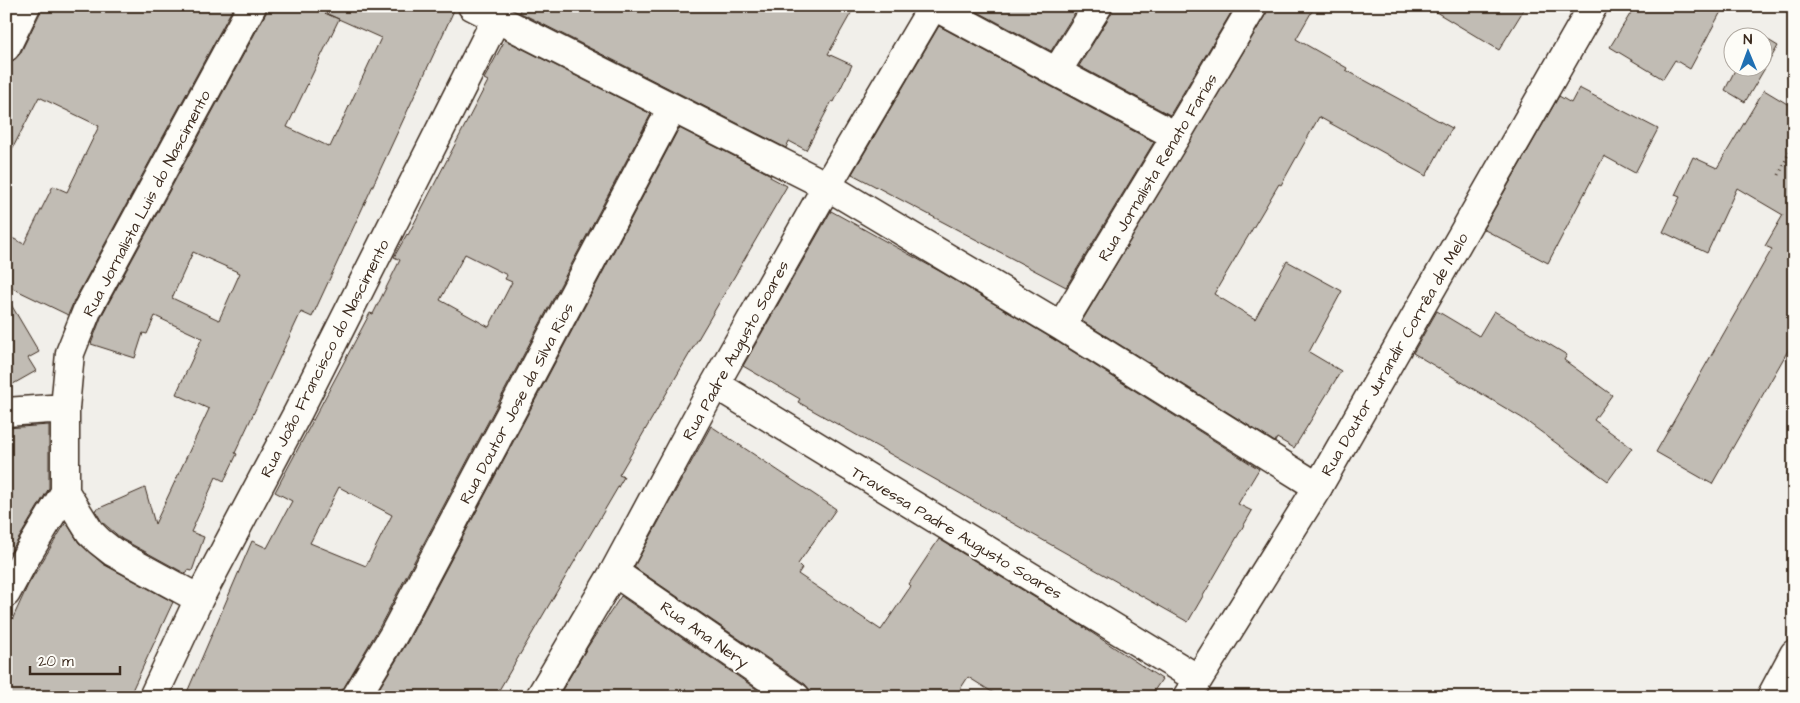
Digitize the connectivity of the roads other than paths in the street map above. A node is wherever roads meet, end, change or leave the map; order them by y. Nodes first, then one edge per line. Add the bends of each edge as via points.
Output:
1 (26, 6) edge
2 (252, 6) edge
3 (472, 6) edge
4 (934, 6) edge
5 (1098, 6) edge
6 (1253, 6) edge
7 (1593, 6) edge
8 (496, 19) junction
9 (6, 47) edge
10 (1057, 72) junction
11 (672, 108) junction
12 (1176, 136) junction
13 (827, 186) junction
14 (1060, 326) junction
15 (715, 384) junction
16 (66, 408) junction
17 (6, 412) edge
18 (1318, 487) junction
19 (65, 492) junction
20 (614, 572) junction
21 (6, 593) edge
22 (199, 598) junction
23 (1794, 654) edge
24 (1193, 688) edge
25 (153, 697) edge
26 (356, 697) edge
27 (540, 697) edge
28 (796, 697) edge
29 (1770, 697) edge

1 - 9 street
2 - 16 street, Rua Jornalista Luis do Nascimento via 88,308 70,353
3 - 8 street
4 - 10 street
4 - 13 street, Rua Padre Augusto Soares
5 - 10 street
6 - 12 street, Rua Jornalista Renato Farias
7 - 18 street, Rua Doutor Jurandir Corrêa de Melo
8 - 11 street
8 - 22 street, Rua João Francisco do Nascimento via 298,412
10 - 12 street
11 - 13 street
11 - 26 street, Rua Doutor Jose da Silva Rios via 394,634
12 - 14 street, Rua Jornalista Renato Farias
13 - 14 street
13 - 15 street, Rua Padre Augusto Soares
14 - 18 street
15 - 20 street, Rua Padre Augusto Soares
15 - 24 street, Travessa Padre Augusto Soares
16 - 17 street
16 - 19 street, Rua Jornalista Luis do Nascimento
18 - 24 street, Rua Doutor Jurandir Corrêa de Melo
19 - 21 street
19 - 22 street via 99,541 113,552
20 - 27 street, Rua Padre Augusto Soares
20 - 28 street, Rua Ana Nery
22 - 25 street, Rua João Francisco do Nascimento
23 - 29 street

